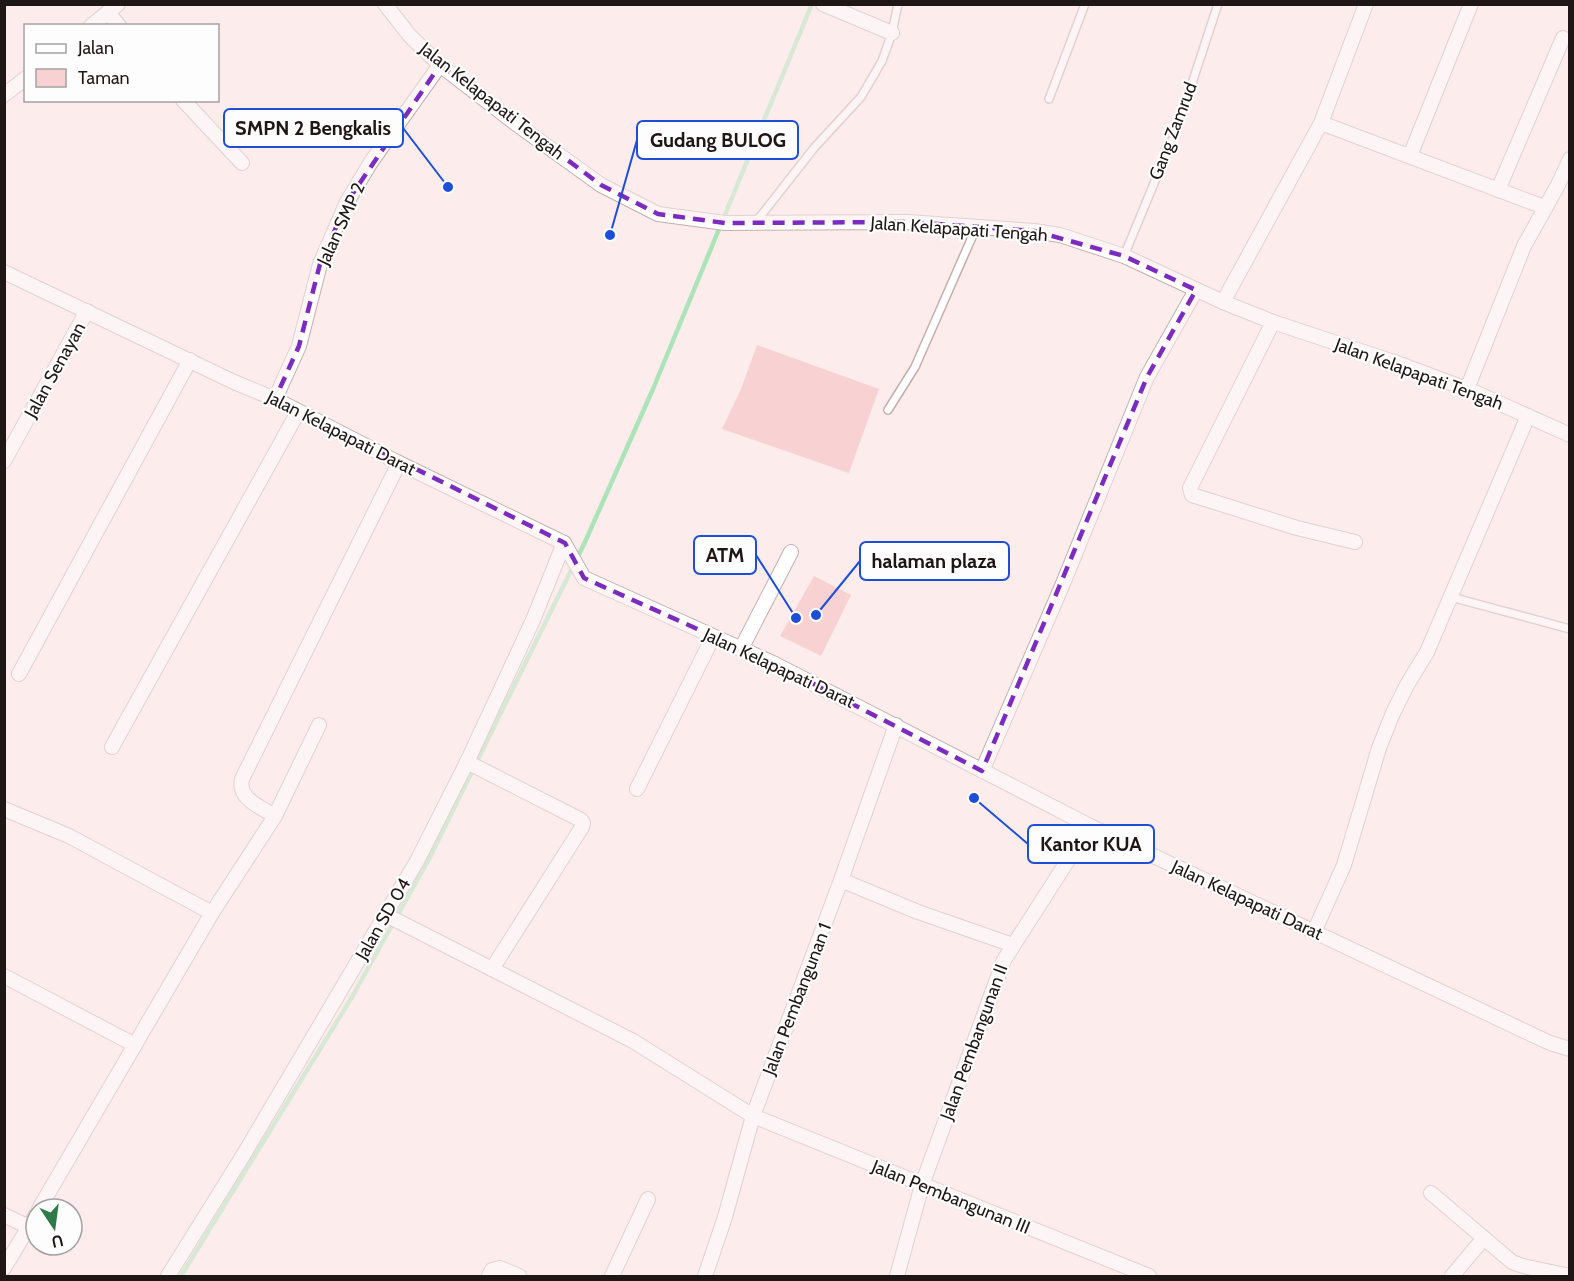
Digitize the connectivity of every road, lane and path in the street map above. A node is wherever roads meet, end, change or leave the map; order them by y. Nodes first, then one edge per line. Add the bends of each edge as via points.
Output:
1 (385, 4) edge
2 (898, 4) edge
3 (1085, 4) edge
4 (1218, 4) edge
5 (1366, 4) edge
6 (1471, 4) edge
7 (824, 5) edge
8 (113, 8) edge
9 (93, 24) edge
10 (118, 24) edge
11 (892, 33) junction
12 (1563, 38) dead end
13 (440, 65) junction
14 (24, 80) edge
15 (4, 95) edge
16 (1049, 99) dead end
17 (185, 102) edge
18 (1321, 123) junction
19 (1410, 156) junction
20 (1569, 159) edge
21 (242, 163) dead end
22 (1498, 190) junction
23 (1544, 207) junction
24 (756, 222) junction
25 (976, 228) junction
26 (1124, 255) junction
27 (4, 272) edge
28 (1196, 290) junction
29 (1222, 302) junction
30 (87, 311) junction
31 (1274, 322) junction
32 (190, 360) junction
33 (1467, 389) junction
34 (275, 399) junction
35 (888, 410) dead end
36 (298, 412) junction
37 (1528, 416) junction
38 (1569, 435) edge
39 (4, 461) edge
40 (399, 463) junction
41 (1355, 542) dead end
42 (565, 543) junction
43 (791, 552) dead end
44 (1451, 597) junction
45 (1569, 629) edge
46 (713, 637) junction
47 (741, 649) junction
48 (19, 674) dead end
49 (319, 725) dead end
50 (896, 725) junction
51 (112, 747) dead end
52 (472, 765) junction
53 (982, 771) junction
54 (637, 789) dead end
55 (4, 809) edge
56 (275, 816) junction
57 (1090, 826) junction
58 (842, 880) junction
59 (212, 913) junction
60 (393, 918) junction
61 (1314, 932) junction
62 (1013, 945) junction
63 (492, 969) junction
64 (4, 976) edge
65 (135, 1045) junction
66 (1569, 1049) edge
67 (753, 1116) junction
68 (922, 1185) junction
69 (1431, 1193) dead end
70 (46, 1197) edge
71 (648, 1199) dead end
72 (4, 1215) edge
73 (24, 1219) edge
74 (24, 1236) edge
75 (1484, 1238) junction
76 (4, 1268) edge
77 (169, 1276) edge
78 (489, 1276) edge
79 (519, 1276) edge
80 (612, 1276) edge
81 (705, 1276) edge
82 (897, 1276) edge
83 (1149, 1276) edge
84 (1452, 1276) edge
85 (1569, 1276) edge

1 - 13 street, Jalan Kelapapati Tengah
2 - 11 lane
3 - 16 lane
4 - 26 lane, Gang Zamrud via 1179,123
5 - 18 street
6 - 19 street
7 - 11 street
8 - 9 street
8 - 10 street
11 - 24 lane via 882,61 861,97 814,148
12 - 22 street
13 - 24 street, Jalan Kelapapati Tengah via 601,185 658,214 718,222
13 - 34 street, Jalan SMP 2 via 347,202 320,264 299,346
14 - 15 street
17 - 21 street
18 - 19 street
18 - 29 street
19 - 22 street
20 - 23 street
22 - 23 street
23 - 33 street via 1524,246
24 - 25 street, Jalan Kelapapati Tengah via 908,222
25 - 26 street, Jalan Kelapapati Tengah via 1051,234
25 - 35 lane via 915,367
26 - 28 street, Jalan Kelapapati Tengah
27 - 30 street, Jalan Kelapapati Darat
28 - 29 street, Jalan Kelapapati Tengah
28 - 53 street via 1147,377
29 - 31 street, Jalan Kelapapati Tengah
30 - 32 street, Jalan Kelapapati Darat
30 - 39 street, Jalan Senayan
31 - 33 street, Jalan Kelapapati Tengah
31 - 41 street via 1190,493
32 - 34 street, Jalan Kelapapati Darat
32 - 48 street
33 - 37 street, Jalan Kelapapati Tengah
34 - 36 street, Jalan Kelapapati Darat
36 - 40 street, Jalan Kelapapati Darat
36 - 51 street
37 - 38 street, Jalan Kelapapati Tengah
37 - 44 street
40 - 42 street, Jalan Kelapapati Darat
40 - 56 street via 242,779 241,789 246,798
42 - 46 street, Jalan Kelapapati Darat via 584,578
42 - 52 street, Jalan SD 04
43 - 47 street
44 - 45 lane
44 - 61 street via 1427,652 1392,713 1344,865
46 - 47 street, Jalan Kelapapati Darat
46 - 54 street
47 - 50 street, Jalan Kelapapati Darat
49 - 56 street
50 - 53 street, Jalan Kelapapati Darat
50 - 58 street, Jalan Pembangunan 1
52 - 60 street, Jalan SD 04 via 417,861
52 - 63 street via 583,823
53 - 57 street, Jalan Kelapapati Darat
55 - 59 street via 69,836
56 - 59 street
57 - 61 street, Jalan Kelapapati Darat
57 - 62 street, Jalan Pembangunan II
58 - 62 street
58 - 67 street, Jalan Pembangunan 1
59 - 65 street
60 - 63 street, Jalan Pembangunan III
60 - 77 street, Jalan SD 04
61 - 66 street, Jalan Kelapapati Darat
62 - 68 street, Jalan Pembangunan II via 1004,960
63 - 67 street, Jalan Pembangunan III via 633,1041
64 - 65 street
65 - 70 street
67 - 68 street, Jalan Pembangunan III
67 - 81 street, Jalan Pembangunan 1
68 - 82 street, Jalan Pembangunan II
68 - 83 street, Jalan Pembangunan III
69 - 75 street
71 - 80 street
72 - 73 street
74 - 76 street
75 - 84 street
75 - 85 street via 1512,1262
78 - 79 street via 497,1268

